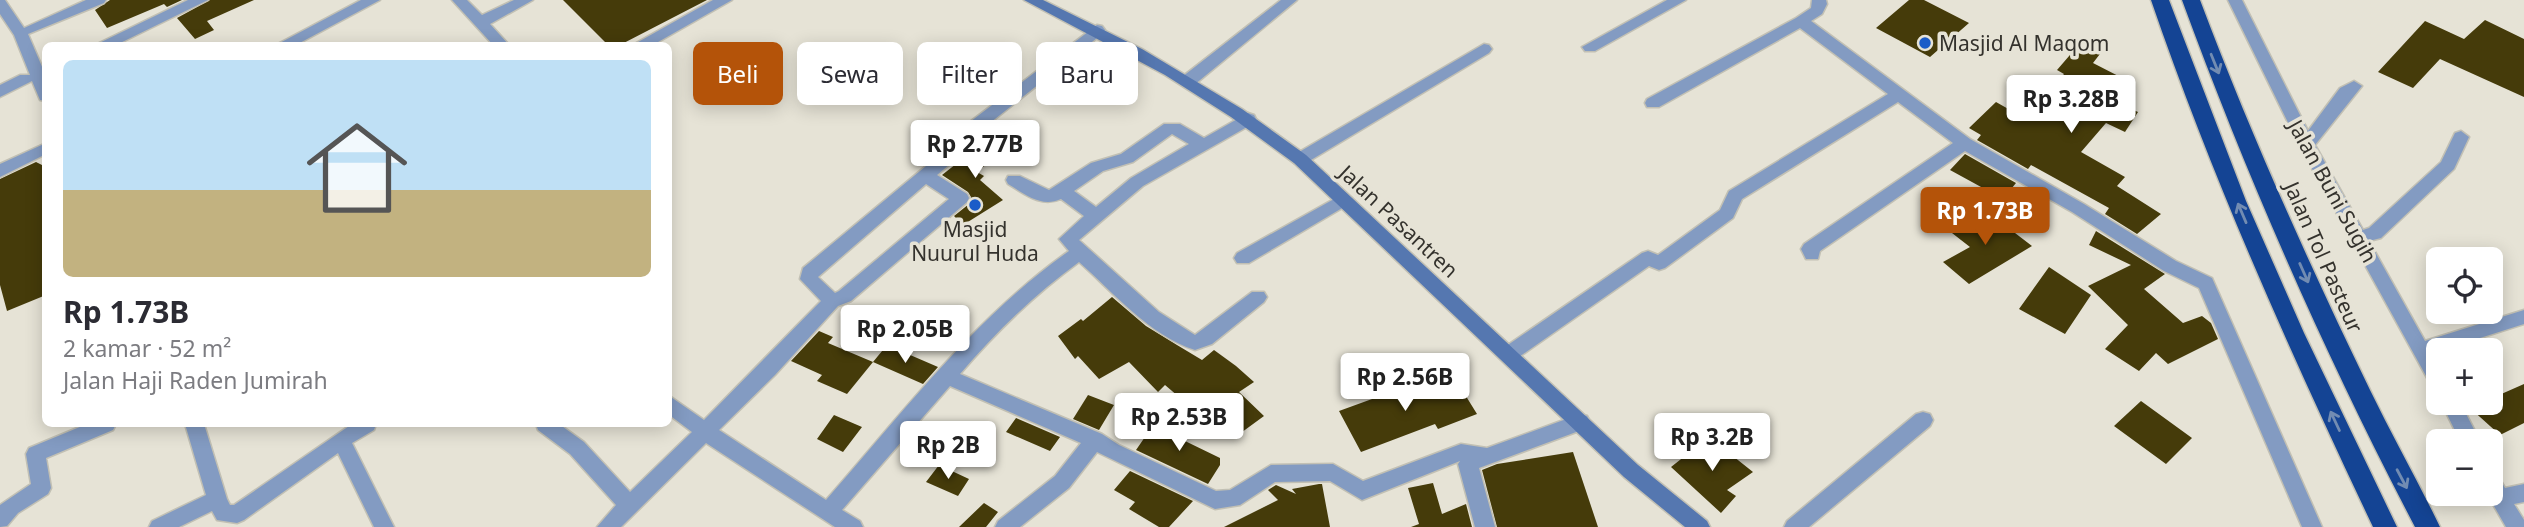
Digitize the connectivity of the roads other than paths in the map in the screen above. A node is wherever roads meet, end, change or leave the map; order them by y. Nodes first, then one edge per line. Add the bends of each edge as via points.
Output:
1 (99, 0) edge
2 (201, 0) edge
3 (373, 0) edge
4 (459, 0) edge
5 (526, 0) edge
6 (725, 0) edge
7 (1031, 0) edge
8 (1290, 0) edge
9 (1679, 0) edge
10 (1819, 0) edge
11 (2160, 0) edge
12 (2191, 0) edge
13 (2235, 0) edge
14 (0, 3) edge
15 (1801, 21) junction
16 (481, 22) junction
17 (30, 30) dead end
18 (1097, 30) junction
19 (109, 42) edge
20 (289, 42) edge
21 (499, 42) edge
22 (646, 42) edge
23 (1590, 47) dead end
24 (1484, 50) dead end
25 (26, 79) dead end
26 (1188, 81) junction
27 (42, 86) edge
28 (2354, 86) dead end
29 (0, 92) edge
30 (1900, 94) junction
31 (1653, 103) dead end
32 (1248, 119) junction
33 (2461, 136) dead end
34 (1965, 143) junction
35 (1200, 145) junction
36 (2307, 145) junction
37 (42, 149) edge
38 (1300, 159) junction
39 (0, 171) edge
40 (926, 176) junction
41 (1014, 180) dead end
42 (1061, 190) junction
43 (1343, 200) junction
44 (1095, 215) junction
45 (2357, 238) junction
46 (1080, 252) junction
47 (1812, 254) dead end
48 (1243, 258) dead end
49 (1258, 297) dead end
50 (832, 301) junction
51 (2524, 317) edge
52 (2422, 349) junction
53 (1509, 355) junction
54 (2426, 357) edge
55 (946, 376) junction
56 (672, 406) edge
57 (1923, 420) dead end
58 (1580, 422) junction
59 (99, 427) edge
60 (196, 427) edge
61 (362, 427) edge
62 (549, 427) edge
63 (706, 433) junction
64 (341, 440) junction
65 (1095, 440) junction
66 (1485, 456) junction
67 (2503, 490) edge
68 (2524, 493) edge
69 (216, 499) junction
70 (2503, 503) edge
71 (629, 505) junction
72 (828, 512) junction
73 (0, 520) edge
74 (159, 527) edge
75 (384, 527) edge
76 (607, 527) edge
77 (853, 527) edge
78 (1005, 527) edge
79 (1485, 527) edge
80 (1700, 527) edge
81 (1794, 527) edge
82 (2312, 527) edge
83 (2385, 527) edge
84 (2428, 527) edge
85 (2517, 527) edge

1 - 17 street
2 - 19 street
3 - 20 street
4 - 16 street
5 - 16 street
6 - 22 street
7 - 18 main road, Jalan Pasantren
8 - 26 street
9 - 23 street
10 - 15 street via 1817,11
83 -> 11 highway via 2269,277 2212,143
12 -> 84 highway, Jalan Tol Pasteur via 2338,351
13 - 36 street, Jalan Buni Sugih
14 - 27 street via 21,36
15 - 30 street
15 - 31 street
16 - 21 street
18 - 26 main road, Jalan Pasantren
18 - 40 street via 968,132 969,139
24 - 38 street
25 - 29 street
26 - 32 main road, Jalan Pasantren
28 - 36 street
30 - 34 street
30 - 53 street via 1735,195 1727,214 1682,247 1659,263 1648,258
32 - 35 street
32 - 38 main road, Jalan Pasantren
33 - 45 street via 2448,164 2375,233
34 - 47 street via 1810,249
34 - 82 street via 2206,283
35 - 42 street via 1170,128 1127,158 1097,167
35 - 44 street via 1137,182
36 - 45 street, Jalan Buni Sugih
37 - 39 street
38 - 43 main road, Jalan Pasantren
40 - 50 street via 809,273 809,279
40 - 50 street via 961,198 845,296
41 - 42 street via 1045,197
42 - 44 street
43 - 48 street
43 - 53 main road, Jalan Pasantren
44 - 46 street via 1068,239
45 - 52 street, Jalan Buni Sugih
46 - 49 street via 1153,315 1195,344
46 - 55 street via 1045,277
50 - 63 street
51 - 52 street
52 - 54 street, Jalan Buni Sugih
53 - 58 main road, Jalan Pasantren
55 - 65 street
55 - 72 street
56 - 63 street
57 - 81 street
58 - 66 street
58 - 80 main road, Jalan Pasantren
59 - 73 street via 36,454 41,488
60 - 69 street
61 - 64 street
62 - 71 street via 577,448
63 - 71 street
63 - 72 street
64 - 69 street via 237,514 224,514
64 - 75 street
65 - 66 street via 1223,501 1271,474 1333,472 1363,491 1461,452
65 - 78 street via 1062,482
66 - 79 street via 1467,467
67 - 68 street
69 - 74 street
70 - 85 street
71 - 76 street
72 - 77 street

